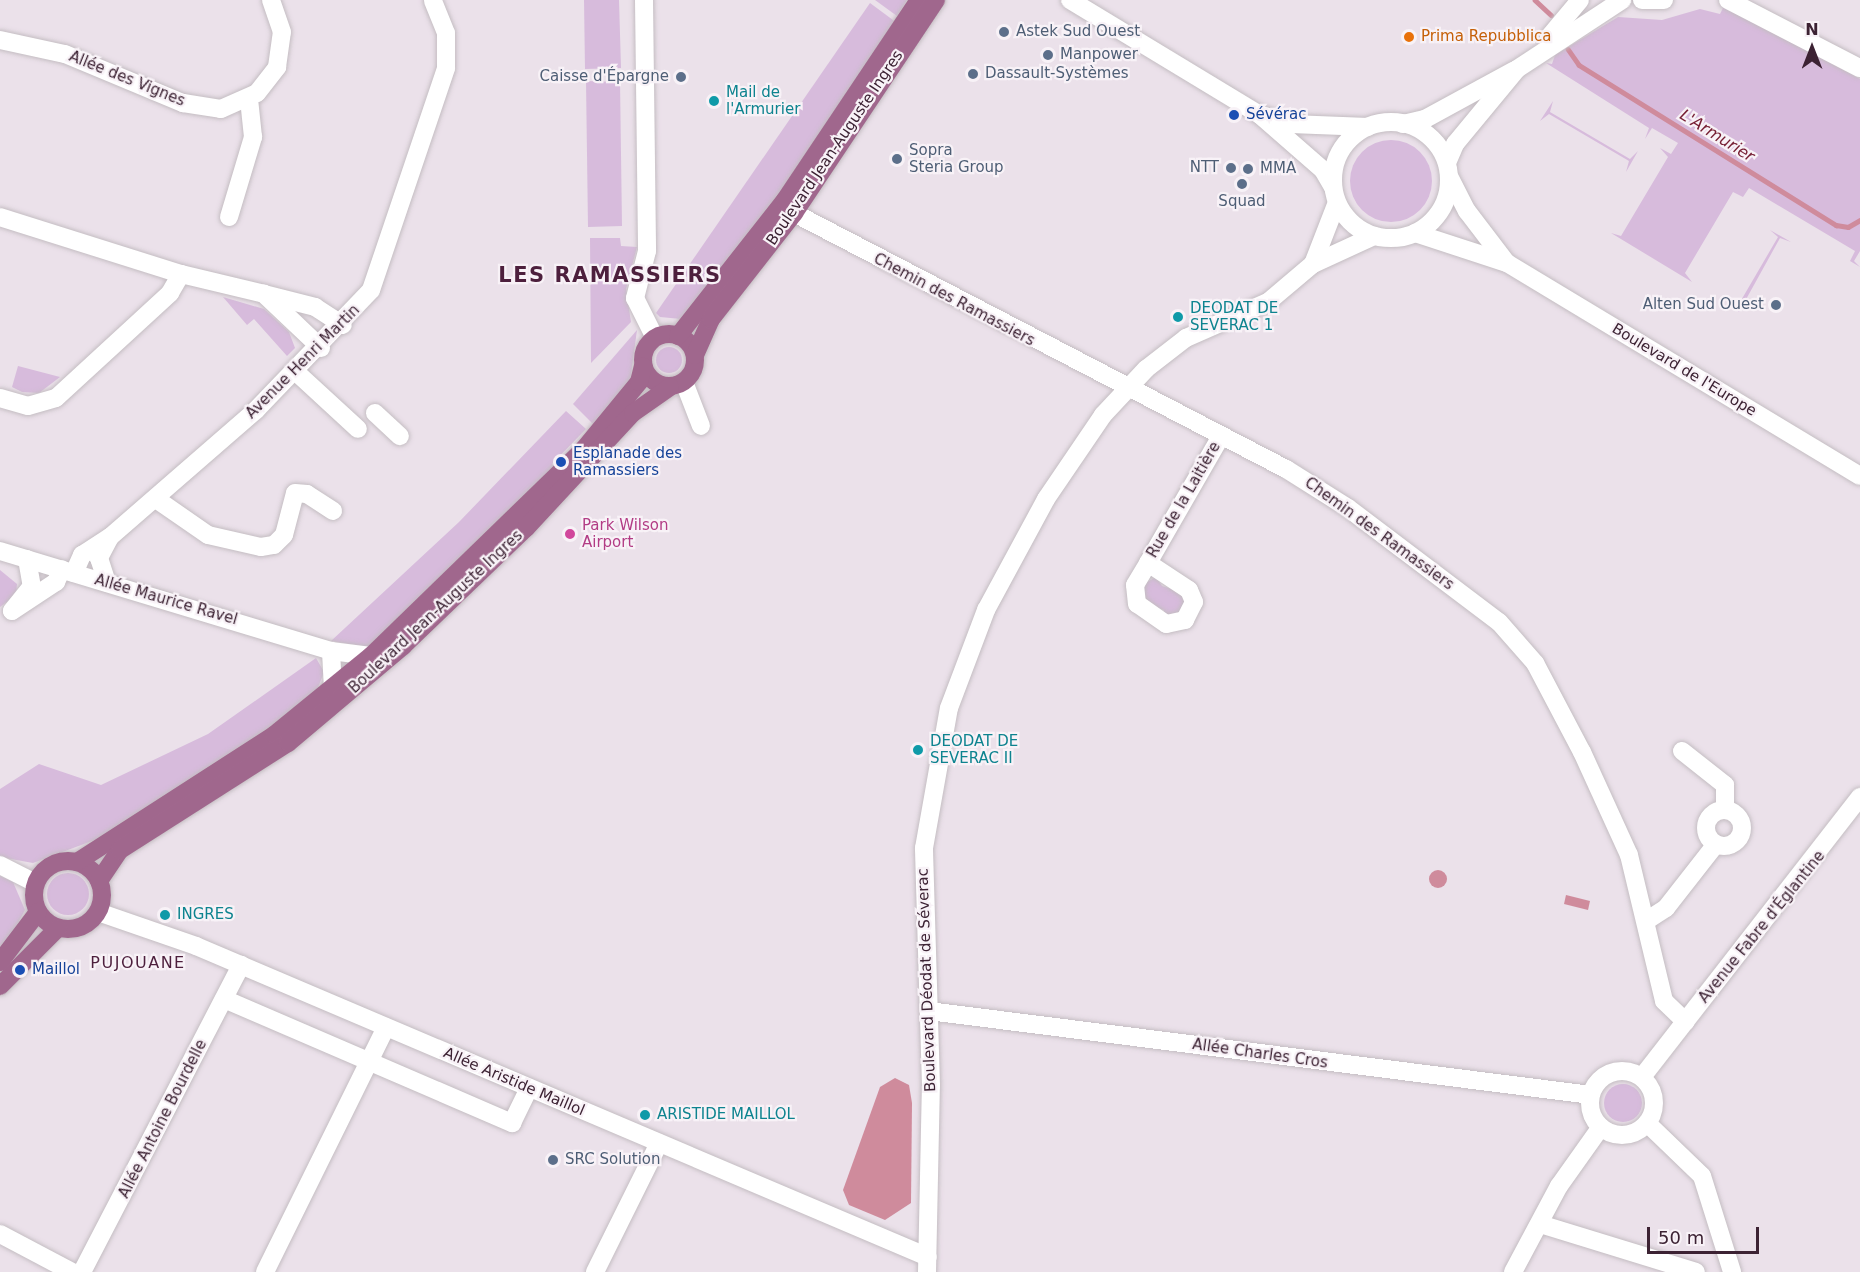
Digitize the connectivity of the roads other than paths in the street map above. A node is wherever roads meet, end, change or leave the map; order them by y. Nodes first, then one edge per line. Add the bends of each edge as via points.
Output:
1 (271, 0) edge
2 (434, 0) edge
3 (644, 0) edge
4 (919, 0) edge
5 (936, 0) edge
6 (1070, 0) edge
7 (1580, 0) edge
8 (1622, 0) edge
9 (1642, 0) edge
10 (1665, 0) edge
11 (1728, 0) edge
12 (1749, 0) edge
13 (1774, 19) junction
14 (0, 40) edge
15 (1537, 52) junction
16 (1860, 68) edge
17 (1517, 69) junction
18 (249, 99) junction
19 (1260, 115) junction
20 (1403, 124) junction
21 (1368, 127) junction
22 (1448, 170) junction
23 (1336, 194) junction
24 (794, 213) junction
25 (0, 217) edge
26 (229, 217) dead end
27 (1415, 233) junction
28 (1374, 236) junction
29 (1507, 263) junction
30 (1313, 264) junction
31 (181, 274) junction
32 (264, 294) junction
33 (343, 325) junction
34 (678, 336) junction
35 (655, 338) junction
36 (321, 348) junction
37 (695, 355) junction
38 (643, 366) junction
39 (296, 372) junction
40 (677, 384) junction
41 (1126, 389) junction
42 (0, 398) edge
43 (375, 413) dead end
44 (701, 426) dead end
45 (358, 429) dead end
46 (400, 436) dead end
47 (1221, 436) junction
48 (1860, 476) edge
49 (156, 499) junction
50 (333, 511) dead end
51 (110, 537) junction
52 (0, 551) edge
53 (27, 559) junction
54 (1148, 563) dead end
55 (68, 571) junction
56 (107, 583) junction
57 (6, 616) edge
58 (331, 651) junction
59 (370, 656) junction
60 (333, 688) junction
61 (1682, 751) dead end
62 (1860, 797) edge
63 (1725, 809) junction
64 (1860, 815) edge
65 (1838, 831) junction
66 (1716, 844) junction
67 (77, 862) junction
68 (0, 865) edge
69 (99, 881) junction
70 (35, 883) junction
71 (38, 912) junction
72 (98, 912) junction
73 (1646, 921) junction
74 (58, 928) junction
75 (0, 962) edge
76 (242, 965) junction
77 (0, 986) edge
78 (224, 999) junction
79 (928, 1011) junction
80 (1686, 1022) junction
81 (386, 1027) junction
82 (369, 1061) junction
83 (1642, 1077) junction
84 (530, 1088) junction
85 (1591, 1095) junction
86 (1647, 1123) junction
87 (1601, 1127) junction
88 (658, 1143) junction
89 (1540, 1224) junction
90 (0, 1234) edge
91 (928, 1265) edge
92 (72, 1272) edge
93 (82, 1272) edge
94 (265, 1272) edge
95 (595, 1272) edge
96 (1513, 1272) edge
97 (1696, 1272) edge
98 (1732, 1272) edge

1 - 18 street, Allée des Vignes via 282,32 280,57 268,82
2 - 33 street, Avenue Henri Martin via 446,33 446,68 377,278
3 - 35 street via 647,251 635,298
4 - 34 main road, Boulevard Jean-Auguste Ingres via 785,200
5 - 24 main road, Boulevard Jean-Auguste Ingres
6 - 19 street
7 - 15 street
8 - 15 street
9 - 10 street
11 - 13 street
12 - 13 street
13 - 16 street
14 - 18 street, Allée des Vignes via 65,54 192,106 221,109
15 - 17 street
17 - 20 street via 1425,119
17 - 22 street via 1455,144
18 - 26 street via 253,137
19 - 21 street via 1291,124
19 - 23 street via 1323,170
20 - 21 street
20 - 22 street, Boulevard de l'Europe via 1427,135
21 - 23 street via 1341,151
22 - 27 street via 1441,210
22 - 29 street, Boulevard de l'Europe via 1467,211
23 - 28 street via 1348,220
23 - 30 street, Boulevard Déodat de Séverac
24 - 37 main road, Boulevard Jean-Auguste Ingres via 711,319
24 - 41 street, Chemin des Ramassiers
25 - 31 street
27 - 28 street, Boulevard de l'Europe
27 - 29 street, Boulevard de l'Europe
28 - 30 street, Boulevard Déodat de Séverac
29 - 48 street, Boulevard de l'Europe
30 - 41 street, Boulevard Déodat de Séverac via 1268,302 1186,338
31 - 32 street
31 - 42 street via 170,293 56,398 28,406
32 - 33 street via 315,307
32 - 36 street
33 - 36 street, Avenue Henri Martin
34 - 35 main road
34 - 37 main road
35 - 38 main road via 645,350
36 - 39 street, Avenue Henri Martin
37 - 40 main road via 693,370
38 - 40 main road via 650,379
38 - 59 main road, Boulevard Jean-Auguste Ingres via 639,382 584,448
39 - 45 street
39 - 49 street, Avenue Henri Martin
40 - 44 street
40 - 69 main road, Boulevard Jean-Auguste Ingres via 633,413 526,528 403,646 288,743 120,850
41 - 47 street, Chemin des Ramassiers
41 - 79 street, Boulevard Déodat de Séverac via 1072,460 1019,545 986,610 949,708 924,848
43 - 46 street
47 - 54 street, Rue de la Laitière
47 - 73 street, Chemin des Ramassiers via 1348,508 1499,622 1525,650 1582,752 1629,855
49 - 50 street via 208,535 261,547 274,545 284,535 295,493 307,494
49 - 51 street, Avenue Henri Martin
51 - 55 street, Avenue Henri Martin via 82,555
51 - 56 street, Avenue Henri Martin via 99,566
52 - 53 street, Allée Maurice Ravel
53 - 55 street, Allée Maurice Ravel
53 - 57 street, Avenue Henri Martin via 32,586
55 - 56 street, Allée Maurice Ravel
55 - 57 street, Avenue Henri Martin
56 - 58 street, Allée Maurice Ravel
58 - 59 street, Allée Maurice Ravel
58 - 60 street
59 - 60 main road, Boulevard Jean-Auguste Ingres
60 - 67 main road, Boulevard Jean-Auguste Ingres via 274,735
61 - 63 street via 1725,785
62 - 65 street, Avenue Fabre d'Églantine
63 - 66 street via 1713,813 1706,823 1707,836
63 - 66 street via 1737,814 1742,832 1729,845
64 - 65 street, Avenue Fabre d'Églantine
65 - 80 street, Avenue Fabre d'Églantine
66 - 73 street via 1666,908
67 - 69 main road
67 - 70 main road via 57,862
68 - 70 street
69 - 72 main road
70 - 71 main road
71 - 74 main road
71 - 75 main road
72 - 74 main road via 81,927
72 - 76 street, Allée Aristide Maillol
73 - 80 street, Chemin des Ramassiers via 1664,1001
74 - 77 main road
76 - 78 street, Allée Antoine Bourdelle
76 - 81 street, Allée Aristide Maillol
78 - 82 street
78 - 93 street, Allée Antoine Bourdelle
79 - 85 street, Allée Charles Cros
79 - 91 street, Boulevard Déodat de Séverac
80 - 83 street
81 - 82 street
81 - 84 street, Allée Aristide Maillol
82 - 84 street via 512,1123
82 - 94 street
83 - 85 street via 1624,1071 1606,1075
83 - 86 street via 1655,1104
84 - 88 street, Allée Aristide Maillol
85 - 87 street via 1590,1107
86 - 87 street via 1625,1135
86 - 98 street via 1702,1176
87 - 89 street
88 - 91 street, Allée Aristide Maillol
88 - 95 street
89 - 96 street
89 - 97 street
90 - 92 street

